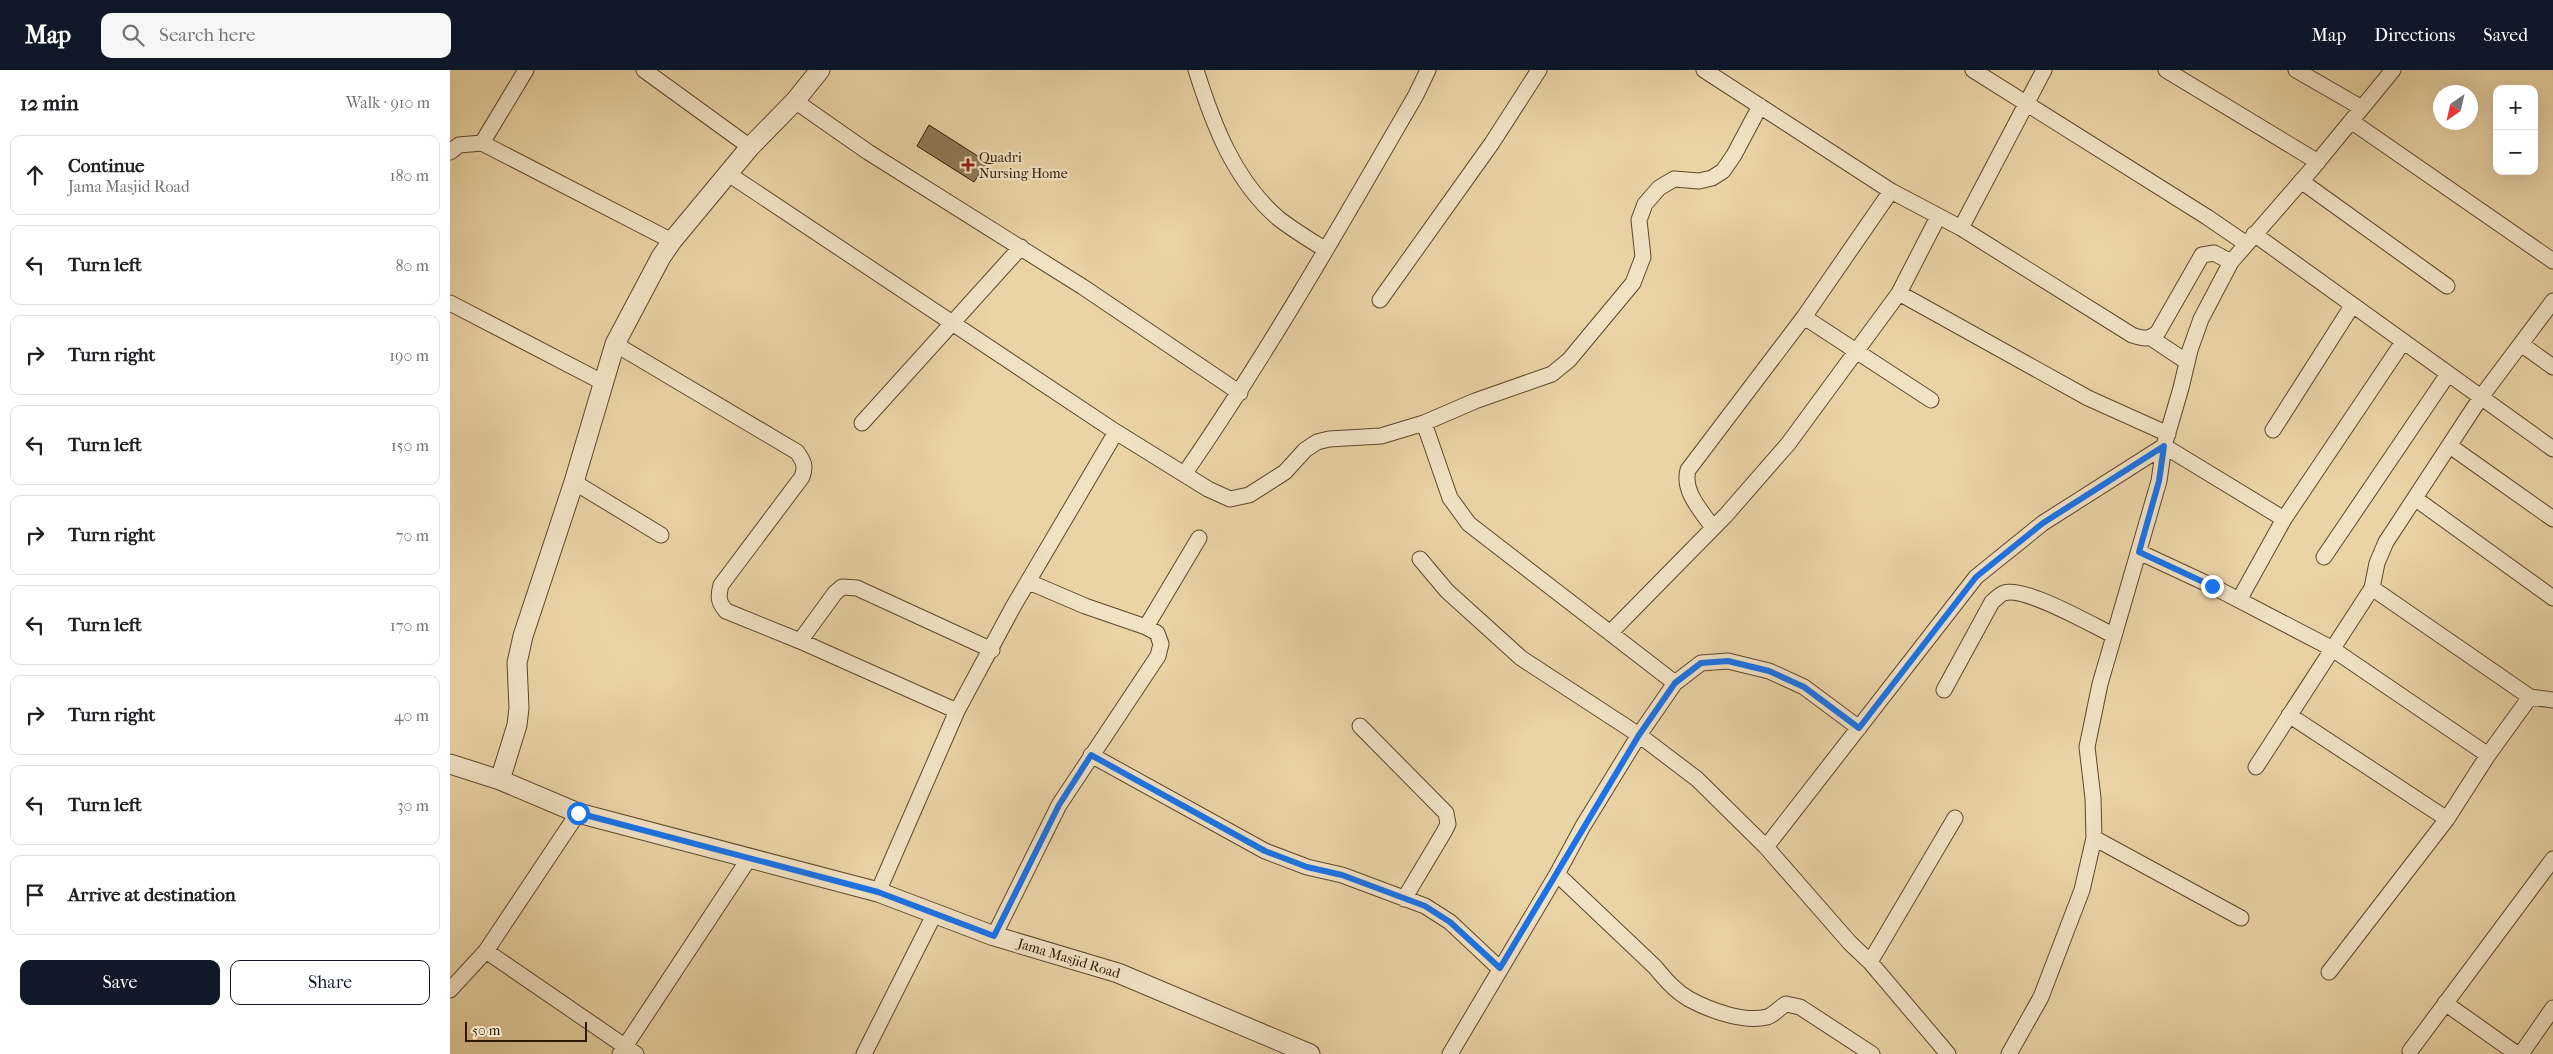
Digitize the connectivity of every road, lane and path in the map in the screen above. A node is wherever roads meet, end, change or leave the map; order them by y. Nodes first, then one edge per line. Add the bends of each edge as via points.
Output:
1 (526, 70) edge
2 (644, 70) edge
3 (820, 70) edge
4 (1196, 70) edge
5 (1428, 70) edge
6 (1539, 70) edge
7 (1704, 70) edge
8 (1972, 70) edge
9 (2044, 70) edge
10 (2166, 70) edge
11 (2296, 70) edge
12 (2393, 70) edge
13 (1723, 75) edge
14 (795, 101) junction
15 (2026, 104) junction
16 (1760, 106) junction
17 (2362, 108) junction
18 (2351, 122) junction
19 (482, 143) junction
20 (750, 146) junction
21 (450, 152) edge
22 (2318, 162) junction
23 (727, 173) junction
24 (2301, 181) junction
25 (1890, 191) junction
26 (1938, 217) junction
27 (1961, 228) junction
28 (2249, 239) junction
29 (672, 241) junction
30 (1021, 247) junction
31 (1326, 250) junction
32 (2553, 261) edge
33 (2231, 262) junction
34 (2447, 286) dead end
35 (1898, 293) junction
36 (1380, 300) dead end
37 (2553, 301) edge
38 (450, 303) edge
39 (2352, 306) junction
40 (1804, 317) junction
41 (955, 323) junction
42 (2151, 338) junction
43 (2403, 342) junction
44 (615, 344) junction
45 (2521, 344) junction
46 (1857, 349) junction
47 (2187, 362) junction
48 (2553, 367) edge
49 (2448, 374) junction
50 (604, 383) junction
51 (1240, 393) junction
52 (2481, 397) junction
53 (1931, 400) dead end
54 (862, 423) dead end
55 (1424, 423) junction
56 (2273, 430) dead end
57 (1116, 432) junction
58 (2166, 440) junction
59 (2450, 446) junction
60 (2553, 449) edge
61 (1184, 473) junction
62 (574, 482) junction
63 (2416, 499) junction
64 (2284, 519) junction
65 (2553, 519) edge
66 (1713, 528) junction
67 (661, 535) dead end
68 (1199, 538) dead end
69 (2139, 552) junction
70 (2324, 557) dead end
71 (1420, 559) dead end
72 (1029, 582) junction
73 (2372, 588) junction
74 (2553, 598) edge
75 (2239, 600) junction
76 (1146, 627) junction
77 (1610, 633) junction
78 (2113, 635) junction
79 (800, 641) junction
80 (2331, 648) junction
81 (992, 650) junction
82 (1675, 683) junction
83 (1944, 690) dead end
84 (2530, 697) junction
85 (2553, 700) edge
86 (957, 711) junction
87 (2289, 715) junction
88 (1360, 726) dead end
89 (1859, 728) junction
90 (1639, 735) junction
91 (1091, 755) junction
92 (2488, 755) junction
93 (450, 764) edge
94 (2256, 767) dead end
95 (500, 780) junction
96 (578, 813) junction
97 (1955, 818) dead end
98 (2447, 819) junction
99 (2094, 838) junction
100 (1766, 847) junction
101 (750, 857) junction
102 (2553, 859) edge
103 (1557, 874) junction
104 (878, 892) junction
105 (1404, 899) junction
106 (934, 915) junction
107 (2241, 918) dead end
108 (994, 936) junction
109 (486, 951) junction
110 (1870, 962) junction
111 (1500, 968) junction
112 (2329, 972) dead end
113 (450, 990) edge
114 (2445, 1003) junction
115 (2553, 1008) edge
116 (627, 1051) edge
117 (2410, 1051) dead end
118 (864, 1054) edge
119 (1310, 1054) edge
120 (1450, 1054) edge
121 (1872, 1054) edge
122 (1948, 1054) edge
123 (2009, 1054) edge
124 (2517, 1054) edge
125 (2521, 1054) edge

1 - 19 street
2 - 20 street
3 - 14 street
4 - 31 street via 1210,113 1234,165 1263,204
5 - 31 street
6 - 36 street via 1492,143
7 - 13 street
8 - 15 street
9 - 15 street
10 - 22 street
11 - 17 street
12 - 17 street
13 - 16 street
14 - 20 street
14 - 30 street via 868,152
15 - 27 street
15 - 28 street via 2207,217
16 - 25 street
16 - 55 street via 1723,171 1699,181 1674,179 1659,188 1645,204 1639,220 1643,257 1640,270 1633,283 1568,360 1552,374
17 - 18 street
18 - 22 street
18 - 32 street
19 - 21 street via 459,145
19 - 29 street
20 - 23 street
22 - 24 street
23 - 29 street
23 - 41 street
24 - 28 street
24 - 34 street
25 - 26 street
25 - 40 street
26 - 27 street
26 - 35 street
27 - 42 street via 2132,335
28 - 33 street
28 - 39 street
29 - 44 street
30 - 41 street
30 - 51 street
31 - 51 street
33 - 42 street via 2214,253 2202,255 2158,332
33 - 47 street via 2201,318
35 - 46 street
35 - 58 street
37 - 45 street
38 - 50 street
39 - 43 street
39 - 56 street
40 - 46 street
40 - 66 street via 1688,470 1689,492
41 - 54 street
41 - 57 street
42 - 47 street
43 - 49 street
43 - 64 street
44 - 50 street
44 - 79 street via 797,452 804,461 802,477 721,585 718,596 726,611
45 - 48 street
45 - 52 street
46 - 53 street
46 - 66 street via 1788,444
47 - 58 street
49 - 52 street
49 - 70 street
50 - 62 street
51 - 61 street
52 - 59 street
52 - 60 street
55 - 61 street via 1381,436 1317,442 1285,472 1249,495 1230,498 1208,489
55 - 77 street via 1450,498 1469,524
57 - 61 street
57 - 72 street
58 - 64 street
58 - 69 street via 2159,481
58 - 89 street via 2043,523 1976,577
59 - 63 street
59 - 65 street
62 - 67 street
62 - 95 street via 523,636 517,663 519,708
63 - 73 street via 2386,542
63 - 74 street
64 - 75 street
66 - 77 street
68 - 76 street
69 - 75 street
69 - 78 street
71 - 90 street via 1447,591 1521,658
72 - 76 street
72 - 81 street
73 - 80 street
73 - 84 street
75 - 80 street
76 - 91 street via 1158,634 1161,644 1158,656
77 - 82 street
78 - 83 street via 2040,599 2018,592 2004,593 1992,602
78 - 99 street via 2087,747
79 - 81 street via 834,593 848,586
79 - 86 street
80 - 87 street
80 - 92 street
81 - 86 street
82 - 89 street via 1701,663 1728,661 1761,669 1804,687
82 - 90 street
84 - 85 street
84 - 92 street
86 - 104 street
87 - 94 street
87 - 98 street
88 - 105 street via 1446,813 1448,824
89 - 100 street
90 - 100 street via 1698,778
90 - 103 street
91 - 105 street via 1265,851
91 - 108 street via 1059,805
92 - 98 street
93 - 95 street, Jama Masjid Road
95 - 96 street, Jama Masjid Road
96 - 101 street, Jama Masjid Road
96 - 109 street
97 - 110 street
98 - 112 street
99 - 107 street
99 - 123 street via 2082,890 2041,997
100 - 110 street
101 - 104 street, Jama Masjid Road
101 - 116 street
102 - 114 street
103 - 111 street
103 - 121 street via 1668,983 1689,999 1750,1019 1770,1016 1786,1004 1800,1007
104 - 106 street, Jama Masjid Road
105 - 111 street via 1425,906 1450,922
106 - 108 street, Jama Masjid Road
106 - 118 street
108 - 119 street, Jama Masjid Road via 1118,972
109 - 113 street
109 - 116 street
110 - 122 street
111 - 120 street
114 - 117 street
114 - 124 street
115 - 125 street

